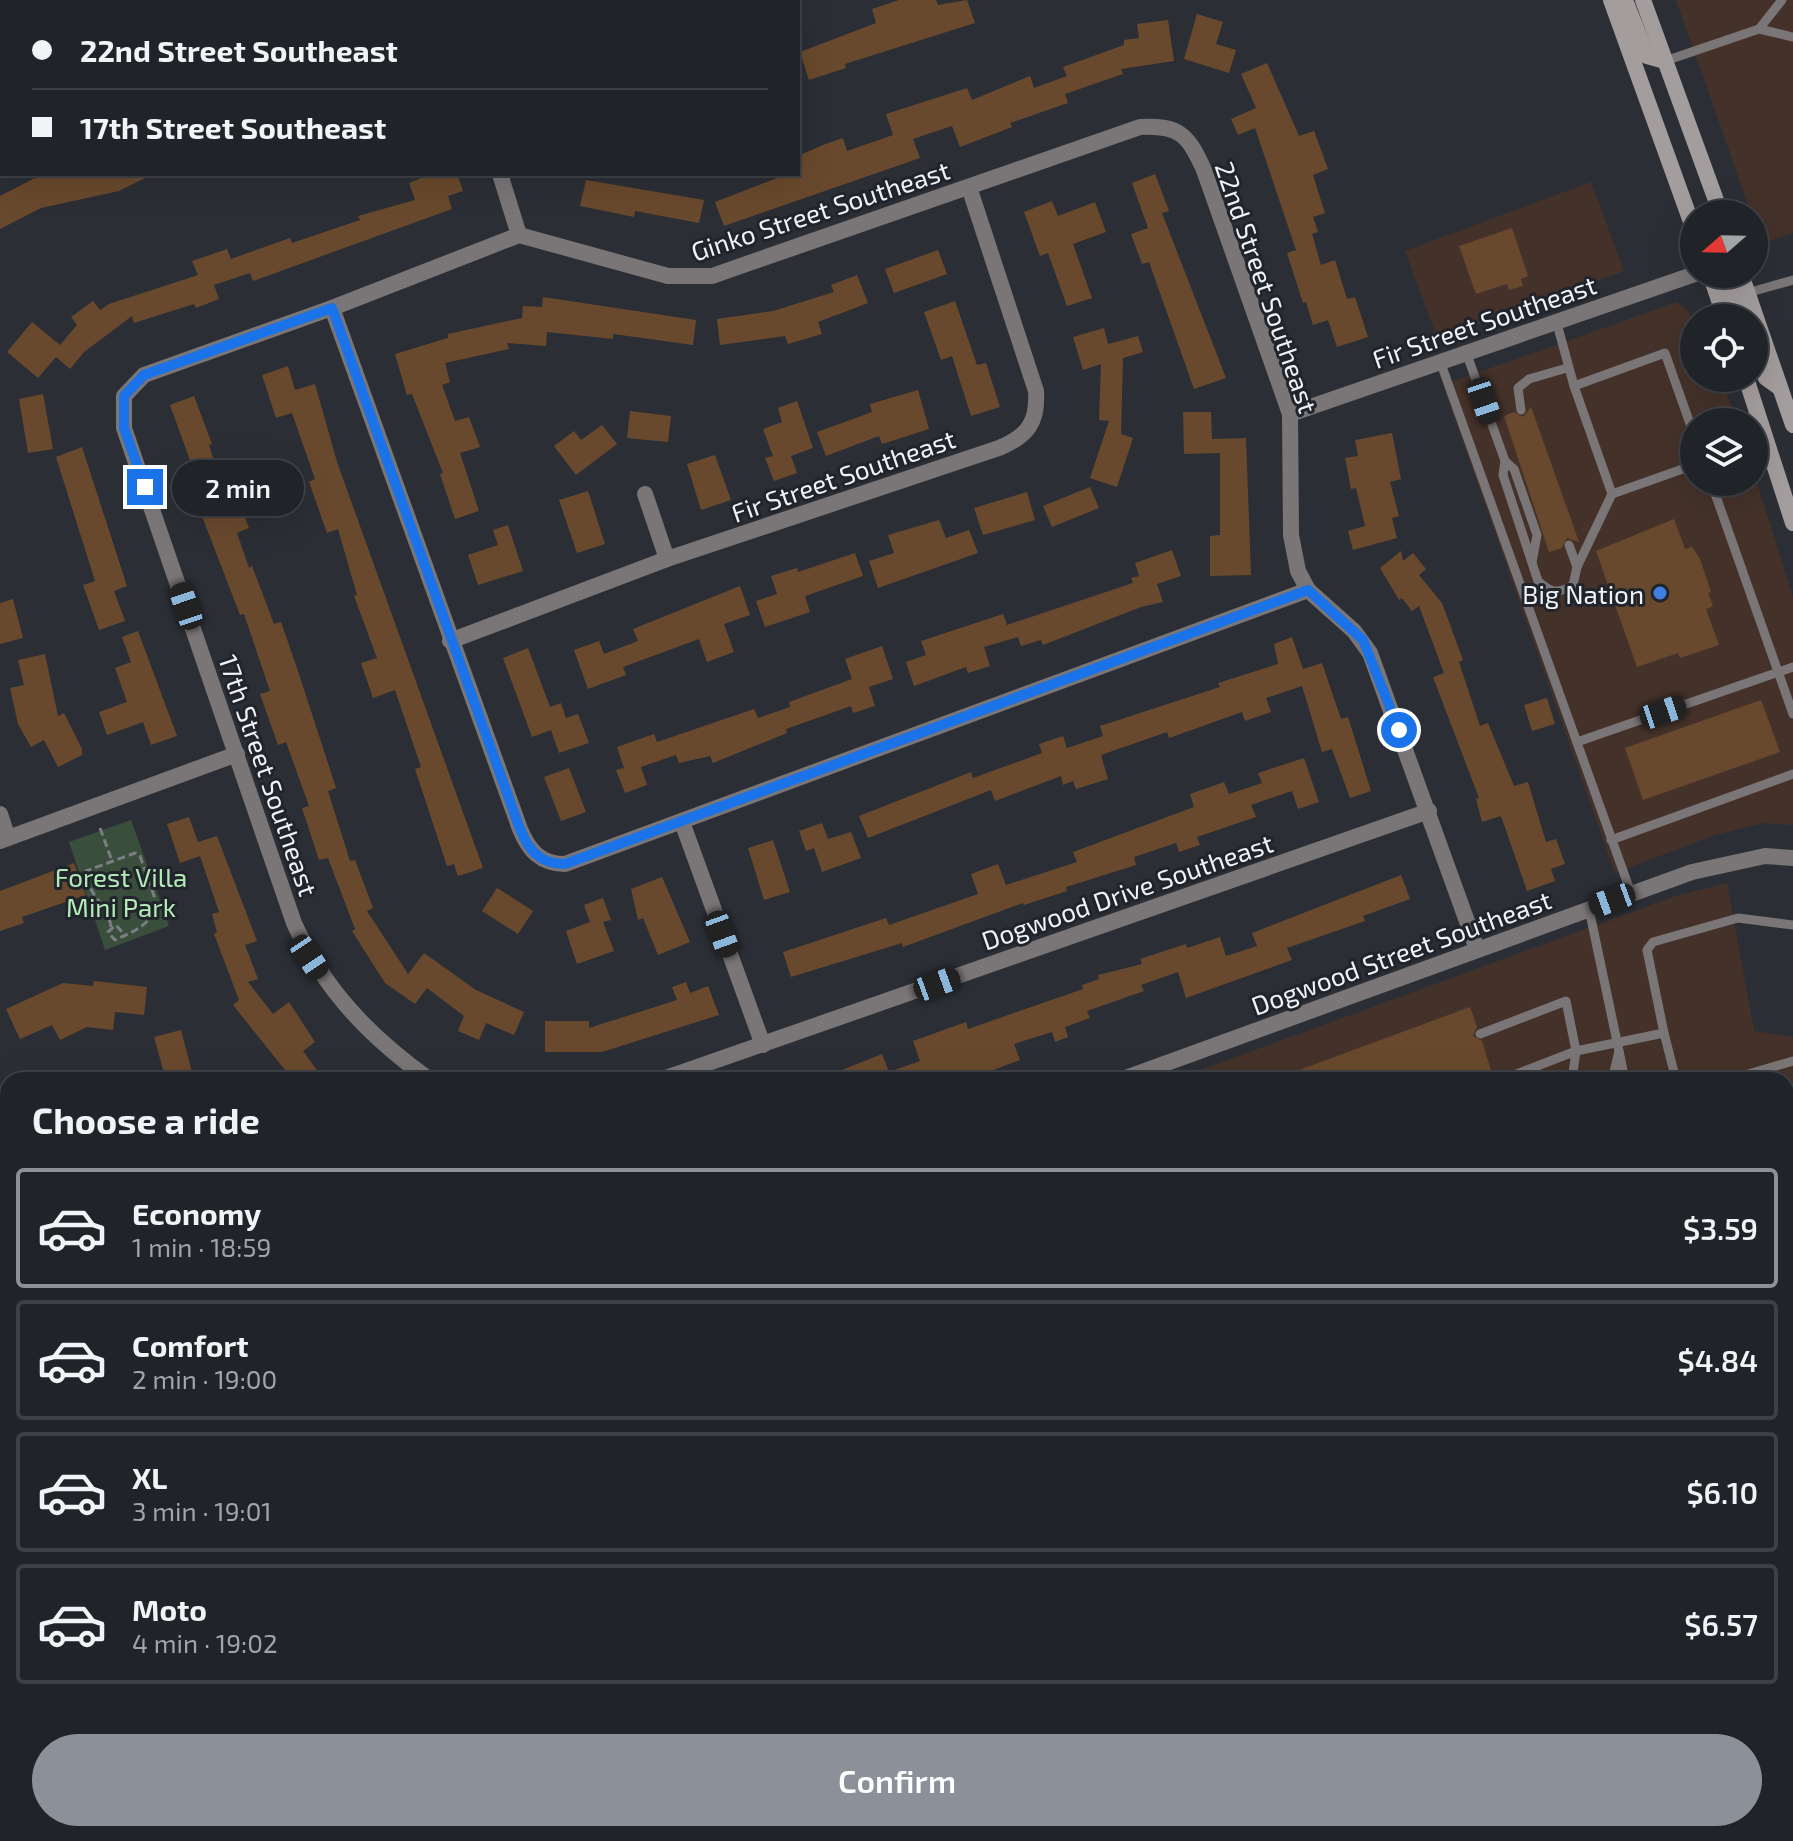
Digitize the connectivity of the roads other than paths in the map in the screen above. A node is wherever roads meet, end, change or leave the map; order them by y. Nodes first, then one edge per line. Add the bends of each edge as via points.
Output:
1 (1611, 0) edge
2 (1625, 0) edge
3 (1643, 0) edge
4 (1782, 0) edge
5 (1759, 29) junction
6 (1793, 37) edge
7 (1665, 61) junction
8 (1175, 129) joint
9 (501, 176) edge
10 (969, 187) junction
11 (1683, 200) edge
12 (1716, 200) edge
13 (519, 235) junction
14 (1680, 279) edge
15 (1793, 280) edge
16 (1745, 288) edge
17 (1747, 293) junction
18 (332, 308) junction
19 (1556, 320) junction
20 (1466, 352) junction
21 (1440, 361) junction
22 (1567, 368) junction
23 (1768, 380) edge
24 (1574, 386) junction
25 (1787, 398) edge
26 (1684, 408) edge
27 (1521, 410) dead end
28 (1290, 414) junction
29 (1793, 425) edge
30 (1768, 462) edge
31 (1680, 470) edge
32 (645, 494) dead end
33 (1612, 494) junction
34 (1716, 496) edge
35 (1793, 523) edge
36 (1569, 545) dead end
37 (667, 559) junction
38 (1577, 567) junction
39 (1308, 590) junction
40 (450, 641) junction
41 (1793, 667) edge
42 (1778, 672) junction
43 (1793, 714) edge
44 (1577, 742) junction
45 (237, 754) junction
46 (1793, 774) edge
47 (1429, 811) junction
48 (0, 814) edge
49 (682, 822) junction
50 (4, 840) edge
51 (1611, 840) junction
52 (1793, 858) edge
53 (1631, 893) junction
54 (1589, 909) junction
55 (1793, 925) edge
56 (1477, 949) junction
57 (1664, 1033) junction
58 (1480, 1034) dead end
59 (763, 1045) junction
60 (1618, 1046) junction
61 (1576, 1051) junction
62 (1793, 1061) edge
63 (420, 1072) edge
64 (684, 1072) edge
65 (1142, 1072) edge
66 (1522, 1072) edge
67 (1573, 1072) edge
68 (1613, 1072) edge
69 (1623, 1072) edge
70 (1674, 1072) edge
71 (1765, 1072) edge

1 - 11 main road
2 - 7 main road via 1647,56
3 - 7 main road
4 - 5 lane
5 - 6 lane
5 - 7 lane
7 - 12 main road
8 - 10 street, Ginko Street Southeast via 1140,127
8 - 28 street, 22nd Street Southeast via 1188,139 1204,170
9 - 13 street
10 - 13 street, Ginko Street Southeast via 692,279
10 - 37 street, Fir Street Southeast via 1036,391 1031,428 999,448
13 - 18 street
14 - 19 street, Fir Street Southeast
15 - 17 lane
16 - 17 main road
17 - 25 main road
18 - 40 street
18 - 45 street, 17th Street Southeast via 144,375 124,396 124,428
19 - 20 street, Fir Street Southeast
19 - 22 lane
20 - 21 street, Fir Street Southeast
20 - 38 lane via 1505,461 1503,475 1538,581 1550,591 1562,592 1573,585
21 - 28 street, Fir Street Southeast
21 - 44 lane
22 - 24 lane
22 - 27 lane via 1529,379 1518,388
23 - 25 main road
24 - 26 lane via 1665,353
24 - 33 lane
25 - 29 main road
28 - 39 street, 22nd Street Southeast via 1292,548
30 - 35 main road
31 - 33 lane
32 - 37 street
33 - 38 lane
34 - 42 lane
36 - 38 lane
37 - 40 street, Fir Street Southeast
39 - 47 street, 22nd Street Southeast via 1354,631 1370,653
39 - 49 street
40 - 49 street via 520,829 527,845 545,861 565,864
41 - 42 lane
42 - 43 lane
42 - 44 lane
44 - 51 lane
45 - 50 street
45 - 63 street, 17th Street Southeast via 309,957 369,1032
46 - 51 lane
47 - 56 street, 22nd Street Southeast
47 - 59 street, Dogwood Drive Southeast
48 - 50 street
49 - 59 street
51 - 53 lane
52 - 53 street, Dogwood Street Southeast via 1732,861
53 - 54 street, Dogwood Street Southeast
54 - 56 street, Dogwood Street Southeast
54 - 60 lane
55 - 57 lane via 1738,918 1653,942 1647,950
56 - 65 street, Dogwood Street Southeast
57 - 60 lane
57 - 70 lane
58 - 61 lane via 1566,1001
59 - 64 street, Dogwood Drive Southeast
60 - 61 lane
60 - 68 lane
60 - 69 lane
61 - 66 lane
61 - 67 lane
62 - 71 lane

